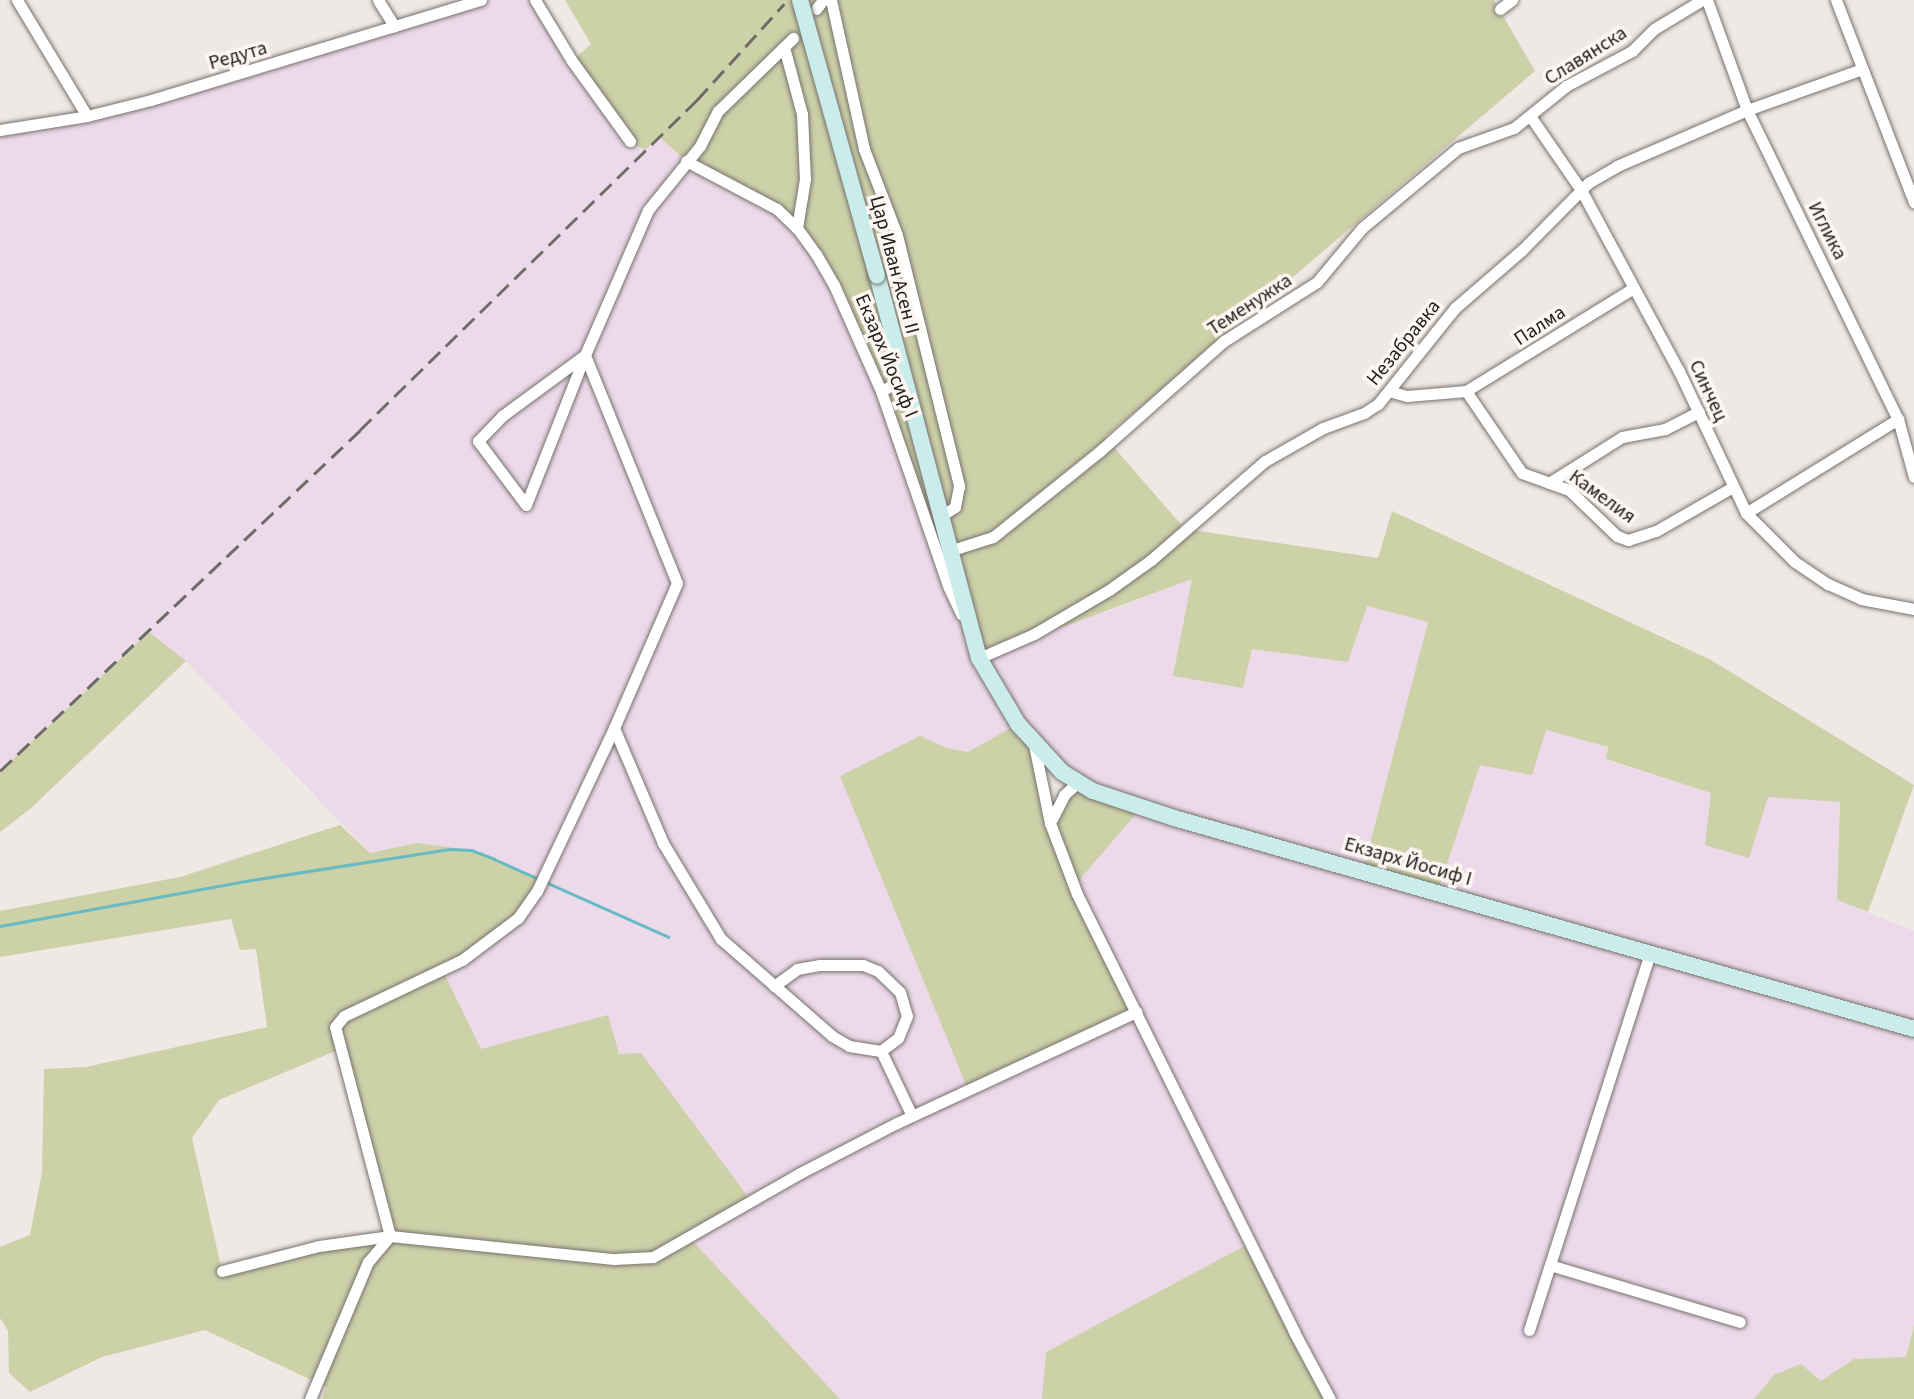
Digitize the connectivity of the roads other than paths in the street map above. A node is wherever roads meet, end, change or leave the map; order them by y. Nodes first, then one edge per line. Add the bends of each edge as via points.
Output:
1 (17, 0) edge
2 (378, 0) edge
3 (481, 0) edge
4 (535, 0) edge
5 (800, 0) edge
6 (831, 0) edge
7 (1512, 0) edge
8 (1705, 0) edge
9 (1836, 0) edge
10 (1500, 9) dead end
11 (394, 26) junction
12 (793, 38) dead end
13 (784, 47) junction
14 (1862, 69) junction
15 (1747, 110) junction
16 (87, 116) junction
17 (1530, 116) junction
18 (0, 130) edge
19 (630, 141) dead end
20 (686, 161) junction
21 (1581, 190) junction
22 (1914, 202) edge
23 (797, 228) junction
24 (1632, 289) junction
25 (585, 355) junction
26 (904, 379) junction
27 (881, 391) junction
28 (1389, 391) junction
29 (1466, 391) junction
30 (1699, 412) junction
31 (1898, 419) junction
32 (1914, 477) edge
33 (1549, 483) junction
34 (1731, 488) junction
35 (1746, 513) junction
36 (941, 516) junction
37 (948, 546) junction
38 (1914, 609) edge
39 (969, 630) junction
40 (979, 658) junction
41 (614, 728) junction
42 (1034, 745) junction
43 (1077, 783) junction
44 (1050, 823) junction
45 (1650, 953) junction
46 (774, 986) junction
47 (1136, 1012) junction
48 (1914, 1029) edge
49 (881, 1051) junction
50 (912, 1116) junction
51 (390, 1236) junction
52 (1550, 1265) junction
53 (222, 1271) dead end
54 (1740, 1322) dead end
55 (1529, 1330) dead end
56 (310, 1399) edge
57 (1330, 1399) edge

1 - 16 street
2 - 11 street
3 - 11 street, Редута
4 - 19 street
5 - 26 main road, Цар Иван Асен II, bridge
6 - 36 street via 864,149 897,235 959,486 955,507
7 - 10 street
8 - 15 street, Иглика
8 - 17 street, Славянска via 1654,29 1632,51 1566,86
9 - 14 street
11 - 16 street, Редута
12 - 13 street
13 - 20 street via 718,111
13 - 23 street via 802,114 805,179
14 - 15 street, Незабравка
14 - 22 street
15 - 21 street, Незабравка via 1617,166
15 - 31 street, Иглика
16 - 18 street, Редута
17 - 21 street, Синчец
17 - 37 street, Теменужка via 1514,128 1458,148 1362,228 1317,282 1224,341 993,537
20 - 23 street, Екзарх Йосиф I via 777,209
20 - 25 street via 648,210
21 - 24 street, Синчец
21 - 28 street, Незабравка via 1455,308
23 - 27 street, Екзарх Йосиф I via 834,285
24 - 29 street, Палма
24 - 30 street, Синчец
25 - 25 street via 502,416 478,441 526,505
25 - 41 street via 677,583
26 - 27 street
26 - 36 main road, Цар Иван Асен II
27 - 39 street, Екзарх Йосиф I via 949,588
28 - 29 street via 1407,396
28 - 40 street, Незабравка via 1364,413 1323,428 1265,461 1109,590 1034,634
29 - 33 street, Камелия via 1522,473
30 - 33 street via 1665,429 1622,437
30 - 34 street, Синчец
31 - 32 street, Иглика
31 - 35 street
33 - 34 street, Камелия via 1569,490 1617,536 1628,540 1656,531
34 - 35 street, Синчец
35 - 38 street, Синчец via 1795,562 1828,584 1861,599
36 - 37 main road, Цар Иван Асен II
37 - 39 main road, Екзарх Йосиф I
39 - 40 main road, Екзарх Йосиф I
40 - 42 main road, Екзарх Йосиф I
41 - 46 street via 663,843 694,900 721,939
41 - 51 street via 537,891 518,918 462,960 337,1021
42 - 43 main road, Екзарх Йосиф I
42 - 44 street
43 - 44 street via 1055,808
43 - 45 main road, Екзарх Йосиф I via 1174,818
44 - 47 street via 1077,894
45 - 48 main road, Екзарх Йосиф I
45 - 52 street
46 - 49 street via 832,1036 849,1046
46 - 49 street via 797,969 819,965 863,965 878,971 900,992 907,1016 898,1038
47 - 50 street
47 - 57 street
49 - 50 street
50 - 51 street via 653,1257 614,1259
51 - 53 street via 319,1246
51 - 56 street via 368,1262
52 - 54 street
52 - 55 street

